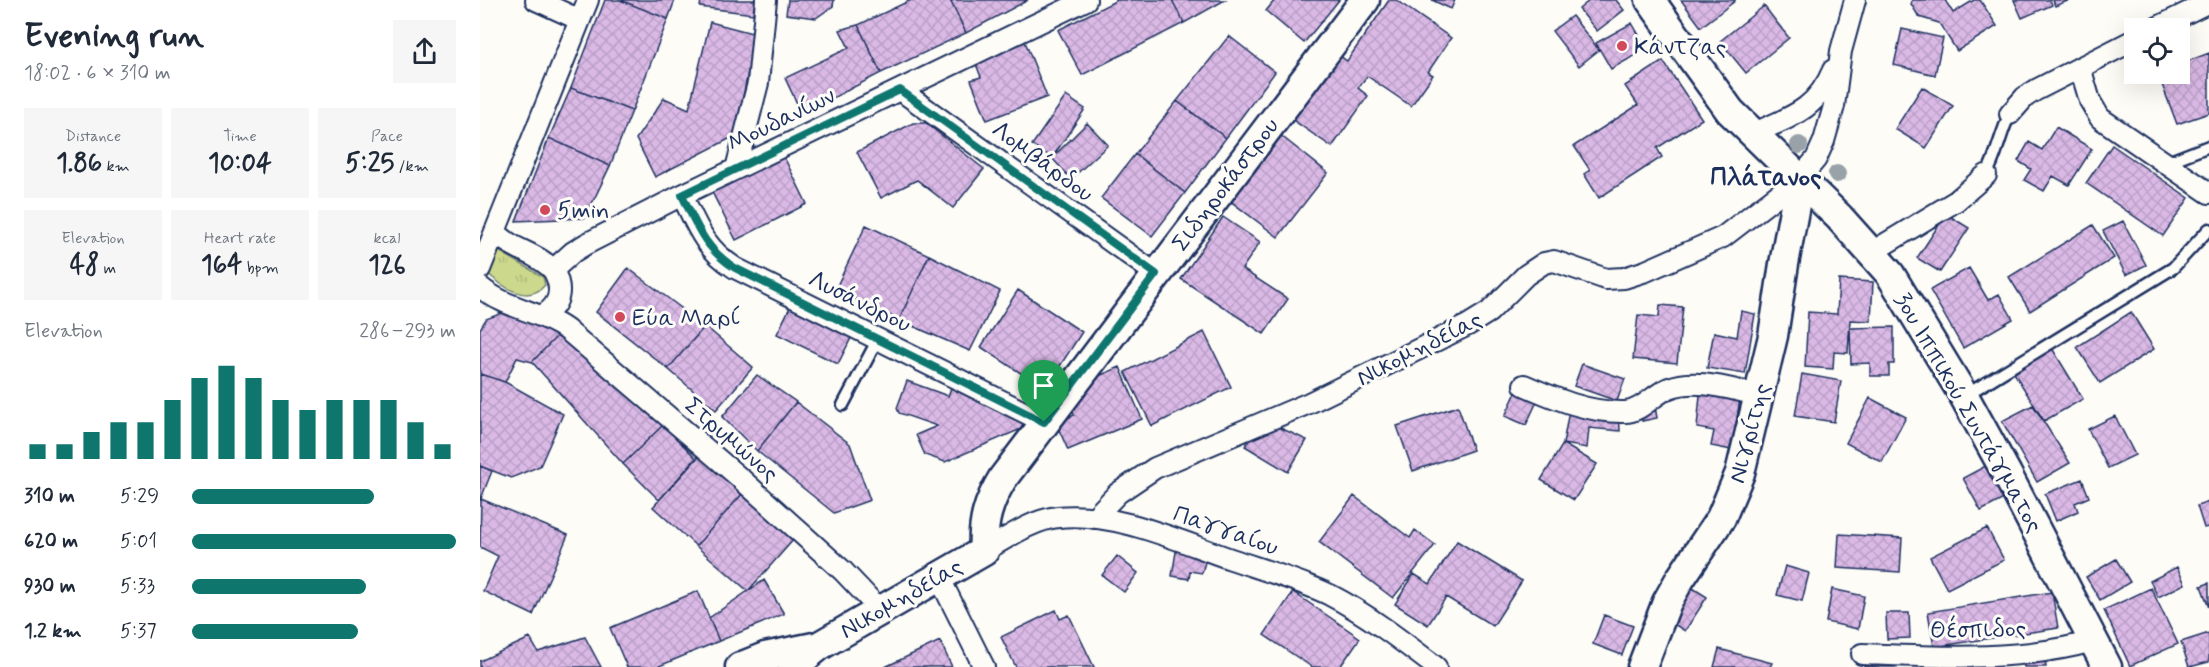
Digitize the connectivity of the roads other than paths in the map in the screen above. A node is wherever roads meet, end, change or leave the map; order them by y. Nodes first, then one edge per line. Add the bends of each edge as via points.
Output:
1 (536, 0) edge
2 (588, 0) edge
3 (766, 0) edge
4 (1086, 0) edge
5 (1365, 0) edge
6 (1650, 0) edge
7 (1855, 0) edge
8 (2209, 2) edge
9 (2176, 18) edge
10 (579, 20) junction
11 (2124, 45) edge
12 (1841, 51) junction
13 (2080, 67) junction
14 (900, 90) junction
15 (2010, 114) joint
16 (1752, 134) junction
17 (2209, 146) edge
18 (2165, 163) junction
19 (736, 169) junction
20 (1986, 175) joint
21 (1800, 178) junction
22 (2209, 193) edge
23 (682, 195) junction
24 (2209, 228) edge
25 (495, 231) junction
26 (1872, 252) junction
27 (480, 269) edge
28 (553, 270) junction
29 (1156, 274) junction
30 (480, 287) edge
31 (543, 315) junction
32 (878, 339) junction
33 (1524, 385) dead end
34 (1760, 395) junction
35 (1964, 396) junction
36 (843, 405) dead end
37 (1044, 422) junction
38 (1094, 518) junction
39 (984, 551) junction
40 (939, 577) junction
41 (880, 610) junction
42 (2093, 641) junction
43 (819, 646) junction
44 (1862, 654) dead end
45 (740, 667) edge
46 (793, 667) edge
47 (984, 667) edge
48 (1436, 667) edge
49 (1642, 667) edge
50 (2107, 667) edge

1 - 10 street
2 - 10 street
3 - 19 street via 758,83
4 - 14 street, Μουδανίων
5 - 29 street, Σιδηροκάστρου
6 - 16 street, 3ου Ιππικού Συντάγματος via 1710,87
7 - 12 street
8 - 9 street
10 - 25 street
11 - 13 street
12 - 16 street via 1814,102
12 - 21 street, Νικομηδείας via 1834,106 1824,141 1816,159
13 - 15 street via 2025,97
13 - 18 street via 2090,101 2100,118
14 - 19 street, Μουδανίων
14 - 29 street, Λομβάρδου
15 - 20 lane
16 - 21 street, 3ου Ιππικού Συντάγματος
17 - 18 lane
18 - 22 street
19 - 23 street, Μουδανίων
20 - 26 street via 1956,201
21 - 26 street, 3ου Ιππικού Συντάγματος
21 - 34 street, Νιγρίτης
21 - 38 street, Νικομηδείας via 1723,237 1646,272 1611,280 1554,261 1539,265 1489,312 1468,325 1310,403 1155,468 1118,493
23 - 28 street, Μουδανίων via 586,244
23 - 32 street, Λυσάνδρου via 702,238 722,259
24 - 35 lane via 2173,268
25 - 27 street
25 - 28 street
26 - 35 street, 3ου Ιππικού Συντάγματος via 1908,302
28 - 31 street via 559,283 559,297 554,308
29 - 37 street, Σιδηροκάστρου
30 - 31 street, Στρυμώνος via 502,301
31 - 41 street, Στρυμώνος via 567,330 740,478
32 - 36 lane
32 - 37 street, Λυσάνδρου
33 - 34 street via 1570,405 1627,413 1677,386 1716,386
34 - 49 street, Νιγρίτης via 1733,492 1717,525 1667,602
35 - 42 street, 3ου Ιππικού Συντάγματος
37 - 39 street, Σιδηροκάστρου via 989,502 982,534
38 - 39 street, Παγγαίου via 1043,520
38 - 48 street, Παγγαίου via 1168,537 1328,594
39 - 40 street, Νικομηδείας
40 - 41 street, Νικομηδείας
40 - 47 street
41 - 43 street, Νικομηδείας
42 - 44 street, Θέσπιδος via 2016,655
42 - 50 street, 3ου Ιππικού Συντάγματος
43 - 45 street, Νικομηδείας via 765,657
43 - 46 street, Νικομηδείας

